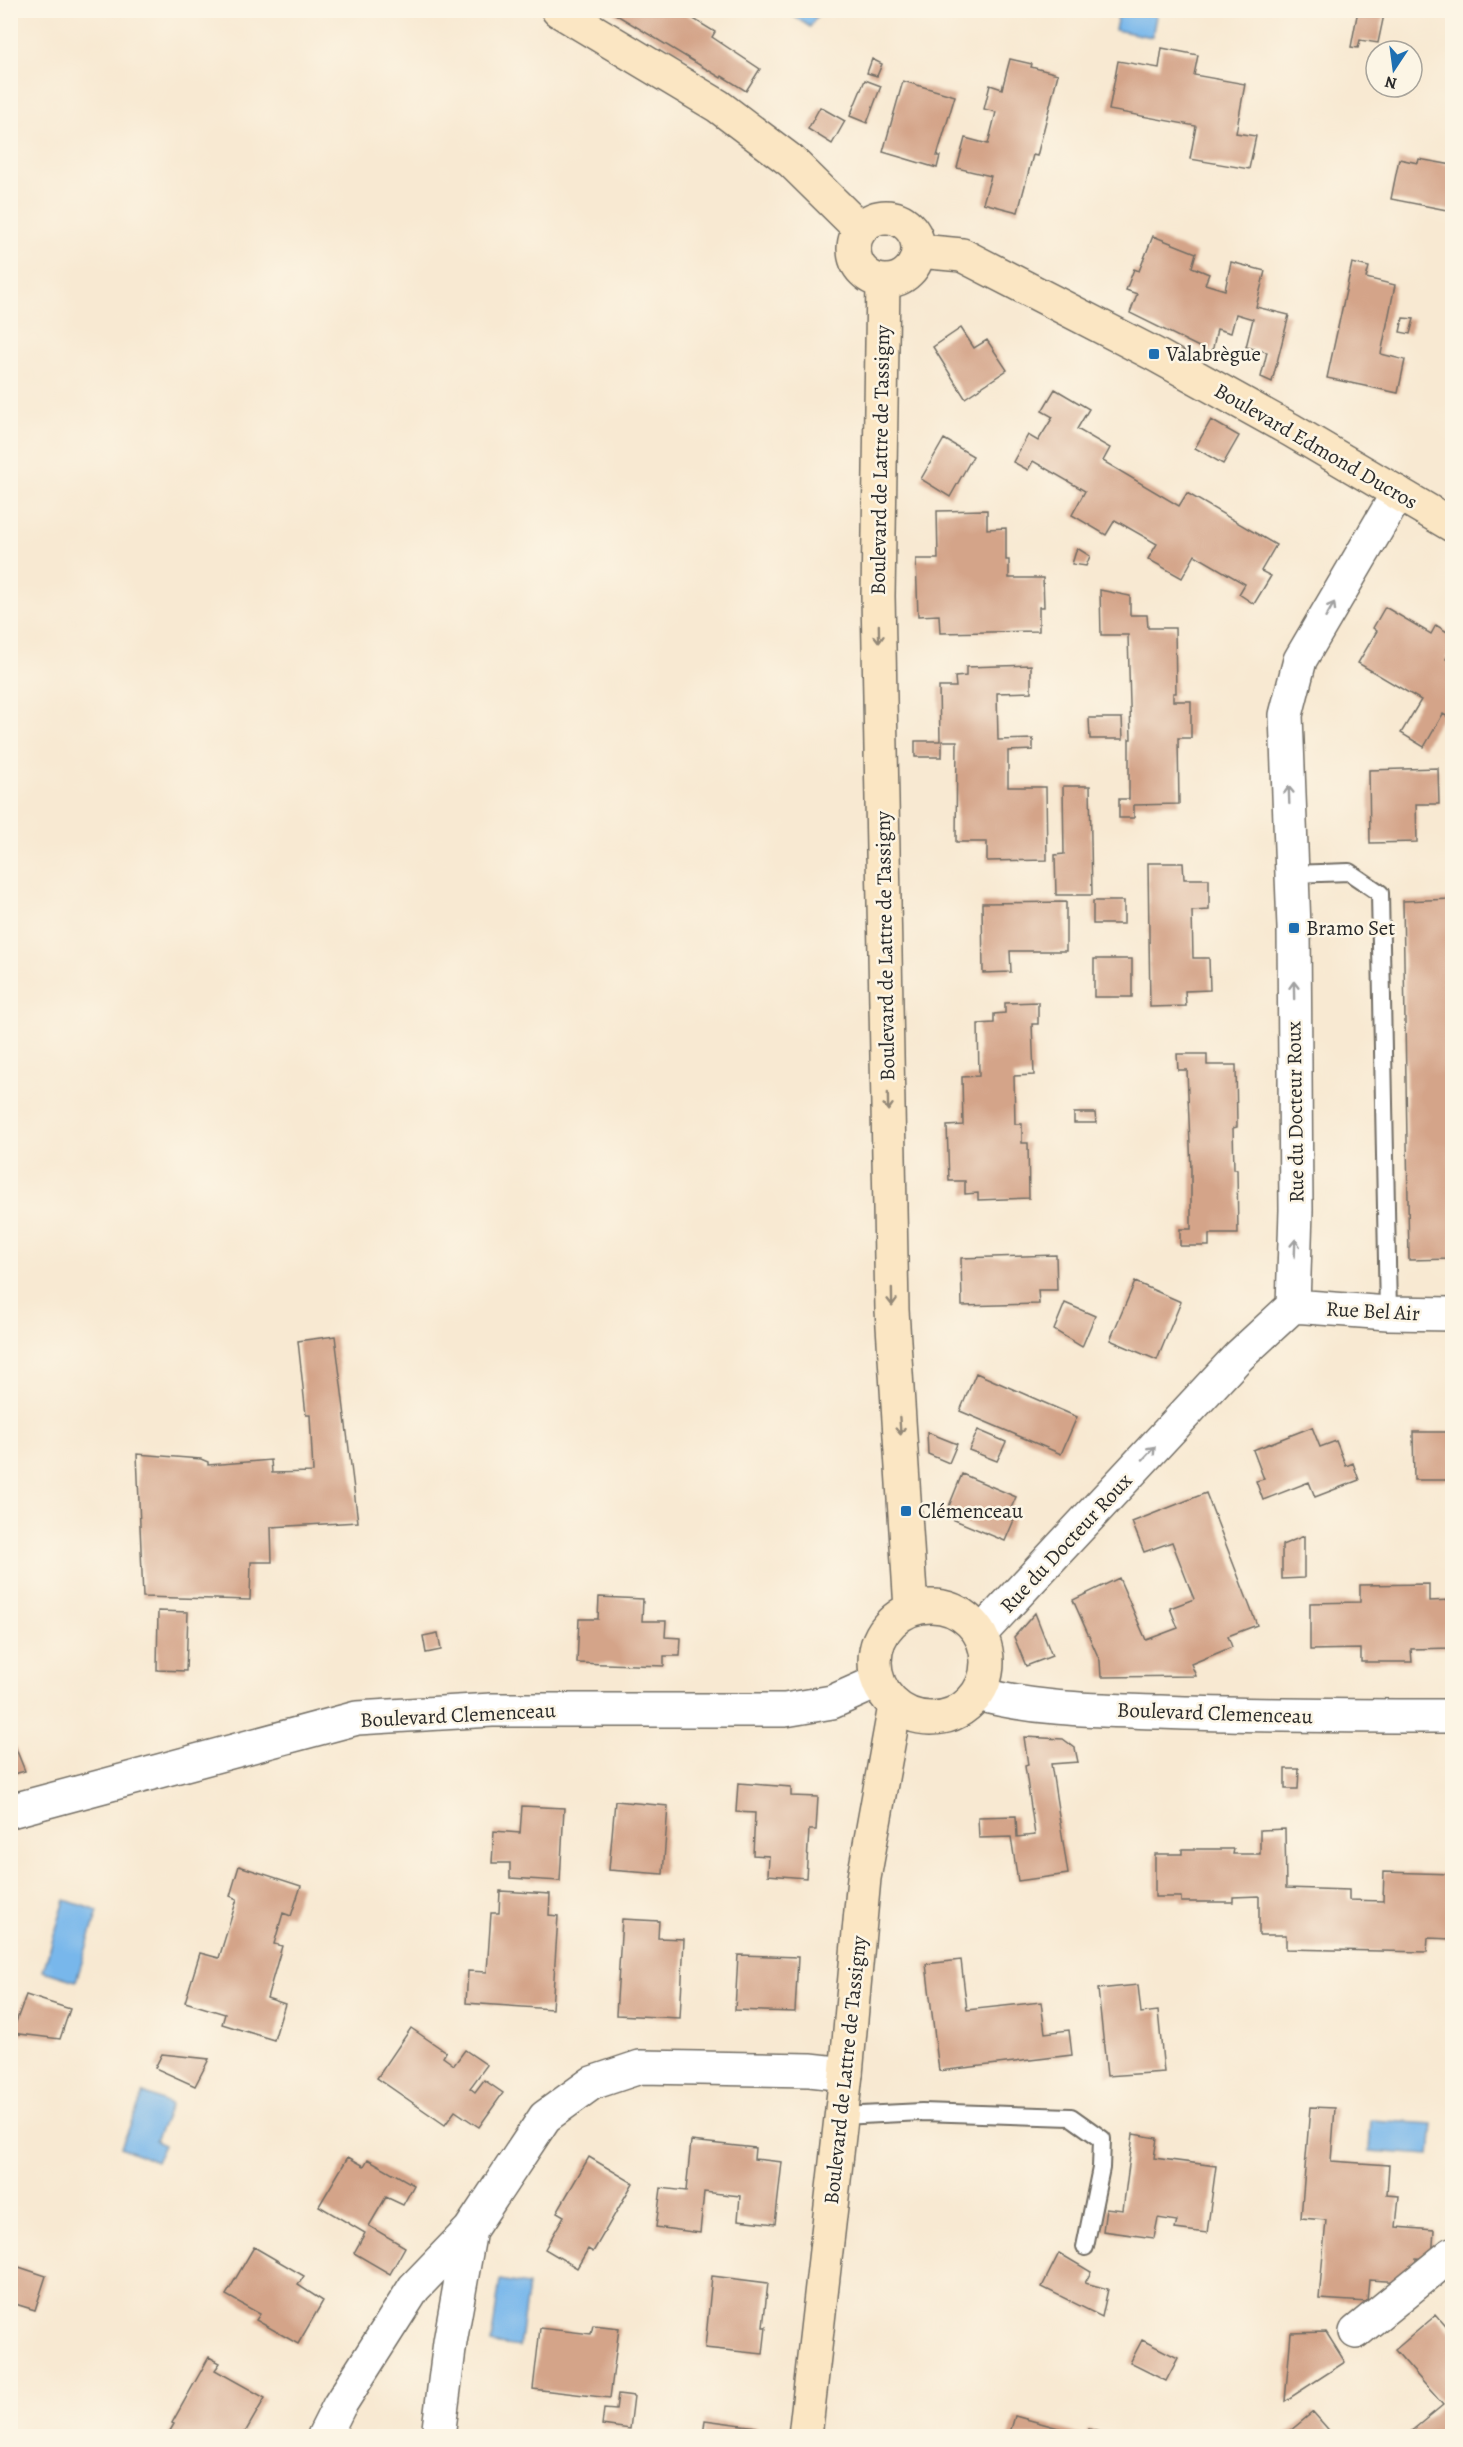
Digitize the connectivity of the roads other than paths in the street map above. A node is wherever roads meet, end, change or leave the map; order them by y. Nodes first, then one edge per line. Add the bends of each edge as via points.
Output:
1 (558, 10) edge
2 (860, 229) junction
3 (919, 251) junction
4 (883, 282) junction
5 (1398, 493) junction
6 (1452, 525) edge
7 (1292, 874) junction
8 (1293, 1306) junction
9 (1388, 1313) junction
10 (1452, 1314) edge
11 (911, 1609) junction
12 (980, 1634) junction
13 (886, 1694) junction
14 (978, 1694) junction
15 (1452, 1716) edge
16 (10, 1811) edge
17 (846, 2074) junction
18 (841, 2116) junction
19 (470, 2230) junction
20 (1086, 2247) dead end
21 (1452, 2254) edge
22 (1356, 2332) dead end
23 (324, 2436) edge
24 (438, 2436) edge
25 (805, 2436) edge

1 - 2 street via 718,106 791,160
2 - 3 street via 873,219 890,216 905,223 916,235
2 - 4 street via 854,241 854,256 870,277
3 - 4 street via 907,274
3 - 5 street, Boulevard Edmond Ducros via 962,255 1154,354
4 -> 11 street, Boulevard de Lattre de Tassigny via 878,596 892,1287
5 - 6 street, Boulevard Edmond Ducros
7 -> 5 street, Rue du Docteur Roux via 1286,715 1300,660
8 -> 7 street, Rue du Docteur Roux via 1296,1198
7 - 9 lane via 1348,872 1380,893
8 - 9 street, Rue Bel Air
12 -> 8 street, Rue du Docteur Roux via 1239,1356
9 - 10 street, Rue Bel Air
11 - 12 street via 931,1606 951,1610 968,1619
11 - 13 street via 887,1626 875,1653 874,1667
12 - 14 street via 987,1654 986,1675
13 - 14 street via 911,1715 930,1719 965,1708
13 - 16 street, Boulevard Clemenceau via 785,1710 492,1710 357,1718
13 - 17 street, Boulevard de Lattre de Tassigny
14 - 15 street, Boulevard Clemenceau via 1047,1707 1100,1710 1270,1716
17 - 18 street, Boulevard de Lattre de Tassigny
17 - 19 street via 640,2067 592,2083 545,2117
18 - 20 lane via 922,2112 1071,2117 1102,2139 1101,2168
18 - 25 street, Boulevard de Lattre de Tassigny
19 - 23 street via 414,2288
19 - 24 street
21 - 22 street

